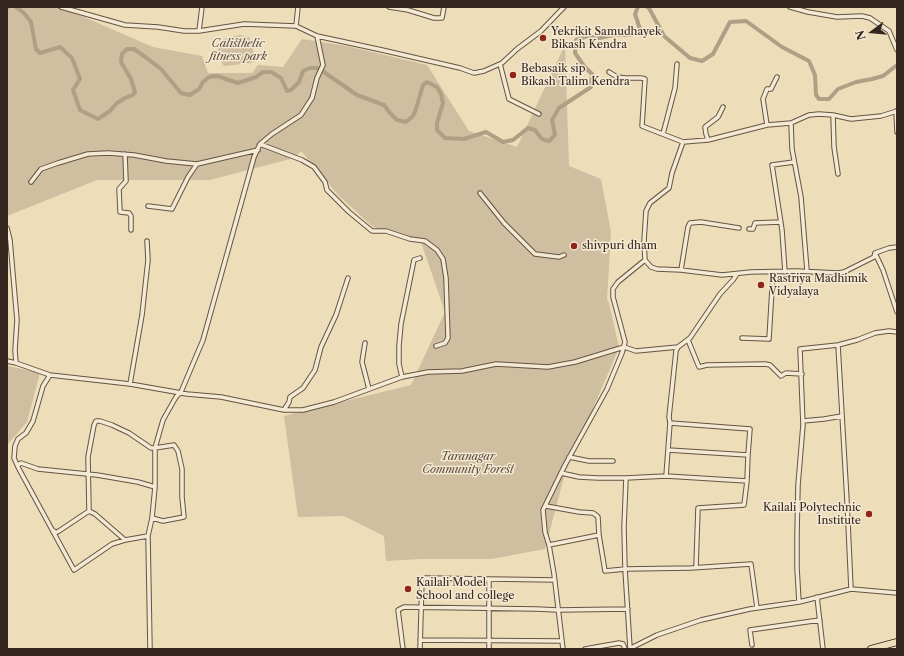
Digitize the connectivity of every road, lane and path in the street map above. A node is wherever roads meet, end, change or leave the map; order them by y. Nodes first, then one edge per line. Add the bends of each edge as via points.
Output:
1 (61, 7) edge
2 (202, 7) edge
3 (298, 7) edge
4 (389, 7) edge
5 (444, 7) edge
6 (564, 7) edge
7 (790, 7) edge
8 (68, 8) edge
9 (799, 8) edge
10 (296, 26) junction
11 (199, 31) junction
12 (317, 36) junction
13 (897, 50) edge
14 (500, 64) junction
15 (677, 64) dead end
16 (609, 72) dead end
17 (777, 77) dead end
18 (723, 107) dead end
19 (896, 111) edge
20 (539, 114) dead end
21 (833, 114) junction
22 (791, 122) junction
23 (768, 125) junction
24 (897, 132) edge
25 (663, 134) junction
26 (708, 140) junction
27 (683, 142) junction
28 (260, 144) junction
29 (258, 150) junction
30 (125, 154) junction
31 (794, 162) junction
32 (197, 164) junction
33 (838, 174) dead end
34 (31, 182) dead end
35 (480, 193) dead end
36 (148, 206) dead end
37 (781, 222) junction
38 (7, 228) edge
39 (739, 228) dead end
40 (749, 229) dead end
41 (130, 230) dead end
42 (147, 241) dead end
43 (897, 246) edge
44 (875, 253) junction
45 (564, 255) dead end
46 (420, 258) dead end
47 (645, 260) junction
48 (681, 270) junction
49 (807, 271) junction
50 (773, 272) junction
51 (785, 272) junction
52 (737, 274) junction
53 (348, 278) dead end
54 (897, 312) edge
55 (897, 332) edge
56 (742, 338) dead end
57 (688, 340) junction
58 (365, 343) dead end
59 (838, 345) junction
60 (436, 346) dead end
61 (624, 347) junction
62 (678, 347) junction
63 (7, 361) edge
64 (16, 362) junction
65 (802, 374) junction
66 (50, 375) junction
67 (402, 377) junction
68 (130, 384) junction
69 (369, 389) junction
70 (181, 392) junction
71 (284, 410) junction
72 (842, 416) junction
73 (803, 421) junction
74 (670, 423) junction
75 (155, 448) junction
76 (668, 450) junction
77 (748, 454) junction
78 (569, 457) junction
79 (613, 461) dead end
80 (18, 465) junction
81 (561, 473) junction
82 (88, 475) junction
83 (666, 476) junction
84 (626, 478) junction
85 (747, 481) junction
86 (155, 486) junction
87 (546, 506) junction
88 (89, 511) junction
89 (152, 518) junction
90 (54, 531) junction
91 (599, 535) junction
92 (148, 536) junction
93 (125, 540) junction
94 (550, 545) junction
95 (696, 567) junction
96 (625, 569) junction
97 (489, 579) junction
98 (555, 580) junction
99 (850, 589) junction
100 (897, 593) edge
101 (817, 597) junction
102 (799, 602) junction
103 (421, 608) junction
104 (489, 608) junction
105 (757, 608) junction
106 (628, 609) junction
107 (558, 610) junction
108 (820, 620) junction
109 (420, 640) junction
110 (489, 640) junction
111 (562, 641) junction
112 (897, 642) edge
113 (752, 645) dead end
114 (150, 649) edge
115 (403, 649) edge
116 (420, 649) edge
117 (488, 649) edge
118 (563, 649) edge
119 (585, 649) edge
120 (625, 649) edge
121 (630, 649) edge
122 (823, 649) edge
123 (871, 649) edge

1 - 8 street
2 - 11 street
3 - 10 street
4 - 5 street via 442,18
6 - 14 street via 541,31
7 - 9 street
8 - 11 street via 125,26
9 - 13 street via 837,17 870,18 889,31
10 - 11 street via 244,24
10 - 12 street
12 - 14 street via 474,73
12 - 28 street via 323,65 312,98 301,115
14 - 20 street via 509,99
15 - 25 street via 673,101
16 - 25 street via 617,77 645,79 642,126
17 - 23 street via 763,99
18 - 26 street via 718,117 705,127
19 - 21 street via 881,116 850,119
19 - 24 street
21 - 22 street via 809,115
21 - 33 street
22 - 23 street
22 - 31 street
23 - 26 street
25 - 27 street
26 - 27 street
27 - 47 street via 669,188 650,203 646,211
28 - 29 street
28 - 60 street via 314,167 325,182 327,190 372,231 386,231 425,241 437,250 443,259 446,278 448,338 445,343
29 - 32 street
29 - 70 street via 203,340
30 - 32 street
30 - 34 street via 88,154 58,162 41,169
30 - 41 street via 126,181 119,189 120,211 131,216
31 - 37 street via 772,165
31 - 49 street via 801,197
32 - 36 street via 172,208
35 - 45 street via 504,223 535,254 559,257
37 - 40 street via 755,223 753,229
37 - 51 street
38 - 64 street via 16,312
39 - 48 street via 701,222 690,223
42 - 68 street via 148,260 142,314
43 - 44 street
44 - 49 street via 874,257 844,272
44 - 54 street
46 - 67 street via 414,260 401,324 398,346
47 - 48 street via 651,267
47 - 61 street via 613,289
48 - 52 street via 722,275
49 - 51 street
50 - 51 street
50 - 52 street
50 - 56 street via 769,339
52 - 57 street via 724,288
53 - 71 street via 315,370 303,388 290,397
55 - 59 street via 875,334
57 - 62 street
57 - 65 street via 699,367 765,364 770,365 781,376 786,373
58 - 69 street via 362,362
59 - 65 street via 800,349
59 - 72 street
61 - 62 street via 636,351
61 - 67 street via 575,362 548,367 496,364
61 - 78 street via 607,389
62 - 74 street
63 - 64 street
64 - 66 street
65 - 73 street
66 - 68 street
66 - 80 street via 43,386 33,421 15,446 14,458
67 - 69 street
68 - 70 street
69 - 71 street via 303,410
70 - 71 street
70 - 75 street via 163,420
72 - 73 street
72 - 99 street
73 - 102 street via 798,485
74 - 76 street
74 - 77 street via 750,429
75 - 82 street via 112,425 96,421 88,457
75 - 86 street
75 - 89 street via 174,445 178,451 182,468 184,517 163,521
76 - 77 street
76 - 83 street
77 - 85 street
78 - 79 street via 589,461
78 - 81 street
80 - 82 street via 21,463 38,469
80 - 90 street
81 - 84 street via 579,477
81 - 87 street
82 - 86 street
82 - 88 street
83 - 84 street
83 - 85 street
84 - 96 street
85 - 95 street via 744,505 698,508
86 - 89 street
87 - 91 street via 593,513 598,517
87 - 94 street via 543,515
88 - 90 street via 59,531
88 - 93 street
89 - 92 street
90 - 93 street via 74,570 112,544
91 - 94 street
91 - 96 street via 605,571
92 - 93 street
92 - 114 street
94 - 98 street
95 - 96 street
95 - 105 street via 751,564
96 - 106 street
97 - 98 street
97 - 103 street via 425,578 422,580
97 - 104 street
98 - 107 street
99 - 100 street
99 - 101 street
101 - 102 street
101 - 108 street
102 - 105 street
103 - 104 street
103 - 109 street
103 - 115 street via 398,610
104 - 107 street
104 - 110 street
105 - 121 street via 701,620 658,635
106 - 107 street
106 - 121 street
107 - 111 street
108 - 113 street via 750,630
108 - 122 street
109 - 110 street
109 - 116 street
110 - 111 street
110 - 117 street
111 - 118 street
112 - 123 highway
119 - 120 street via 619,642

